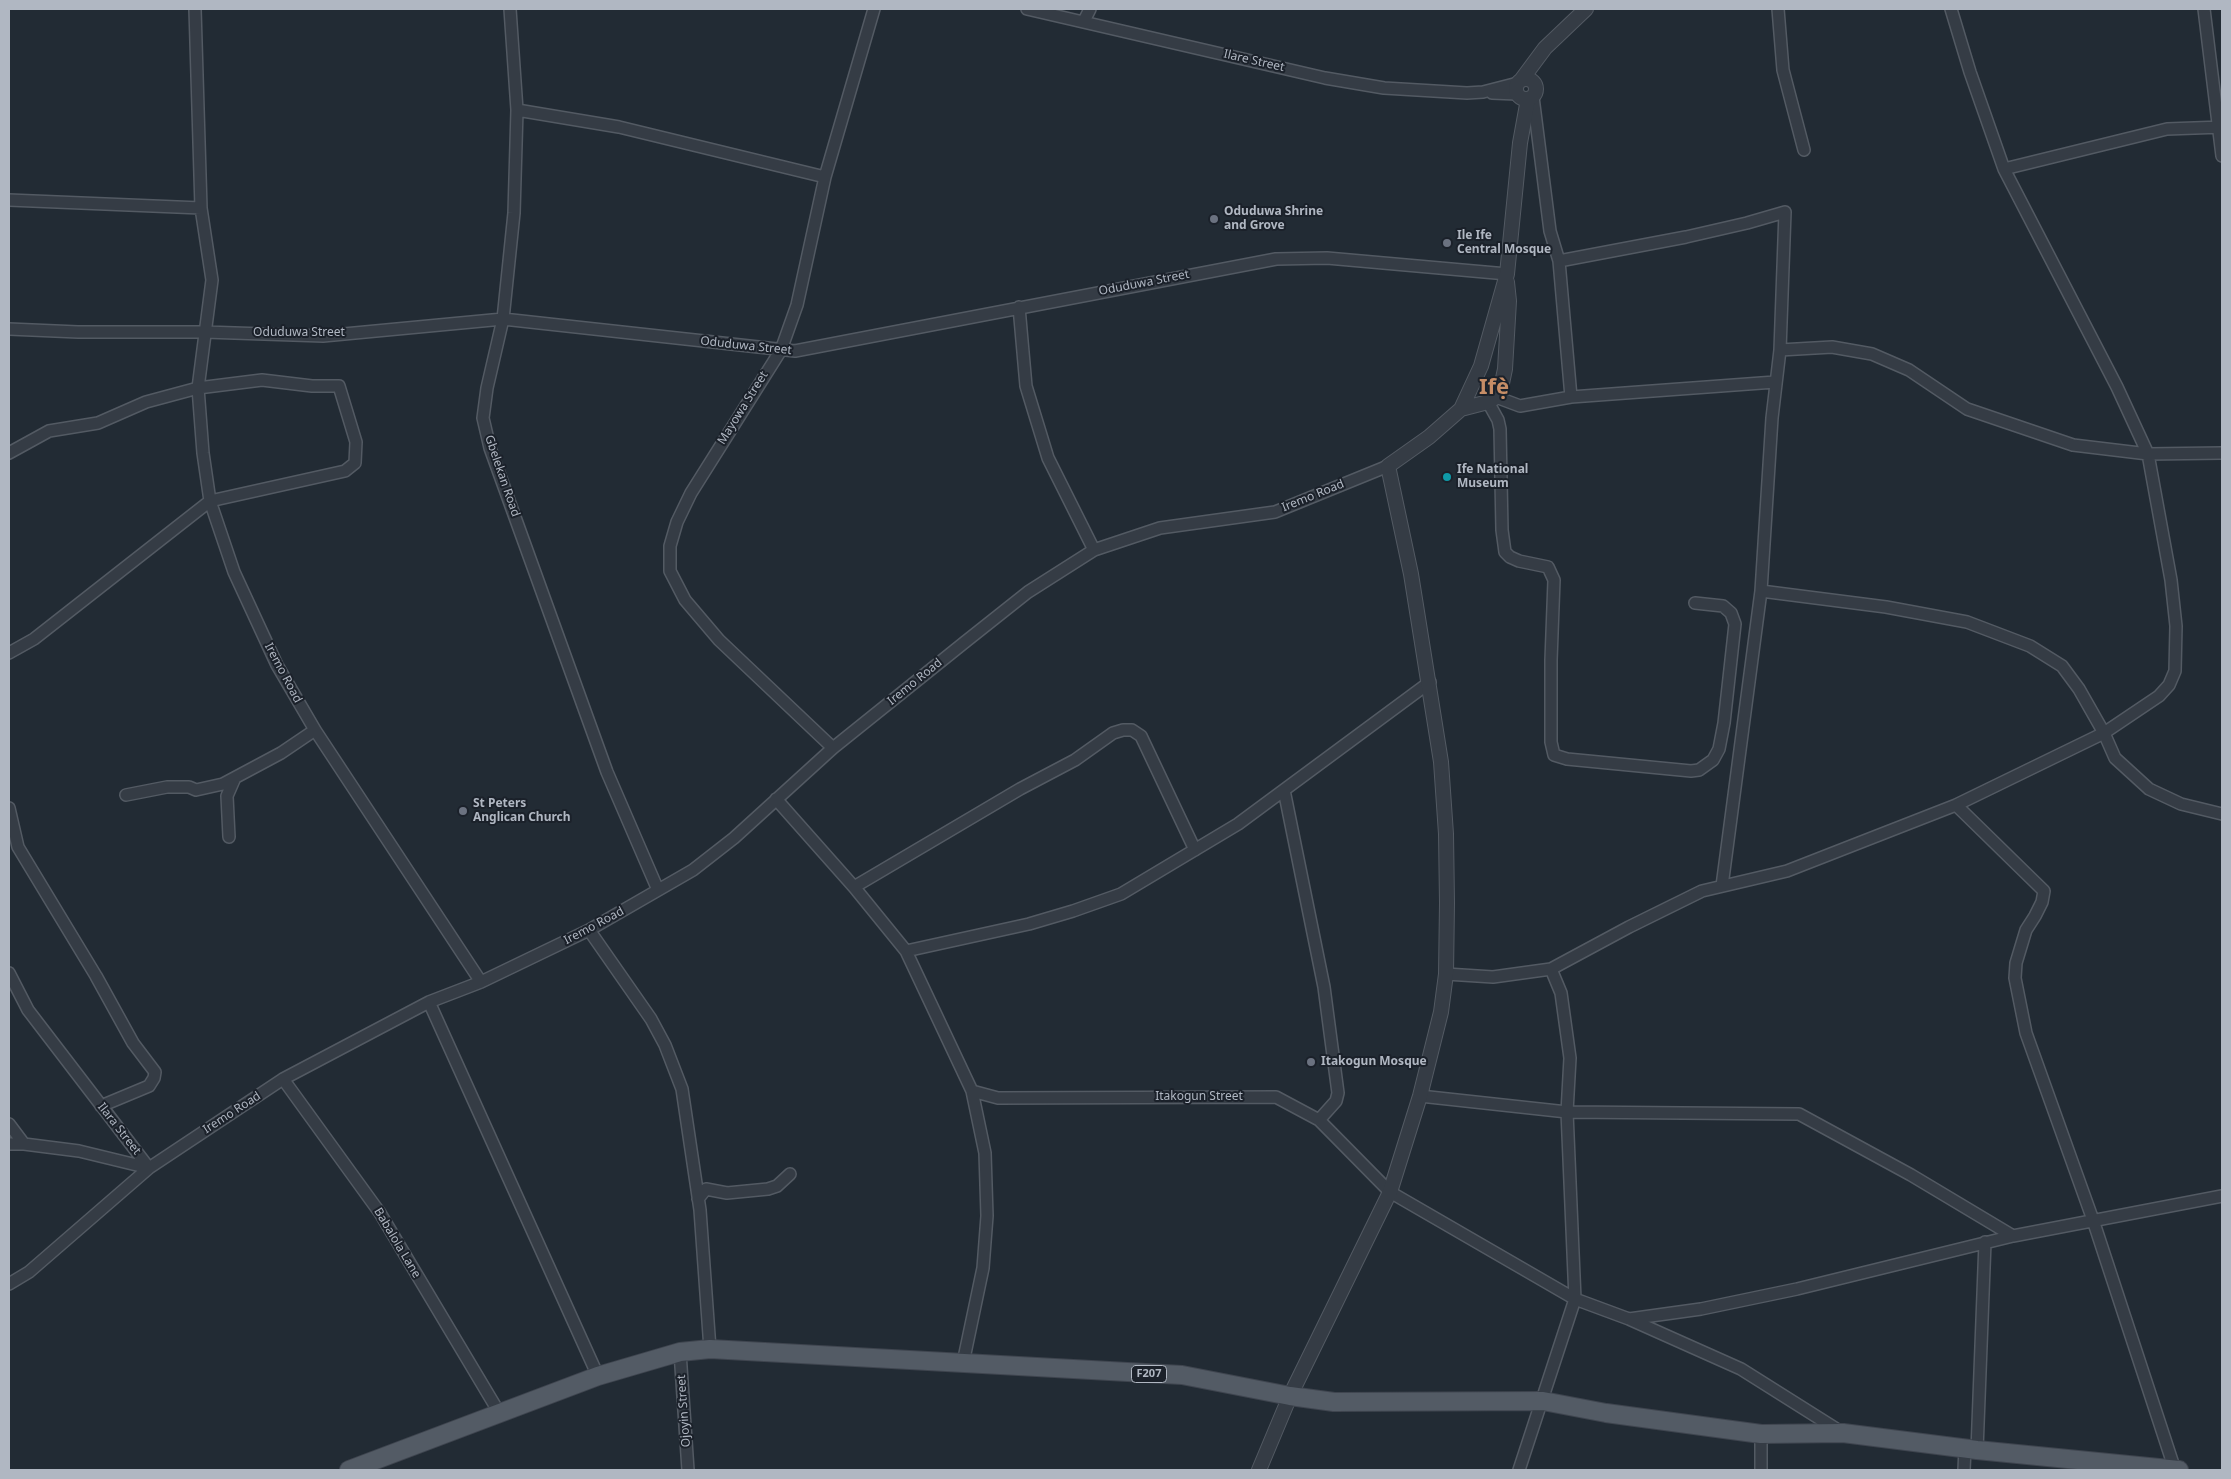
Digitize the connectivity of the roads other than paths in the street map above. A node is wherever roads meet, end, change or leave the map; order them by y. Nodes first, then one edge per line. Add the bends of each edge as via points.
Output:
1 (195, 9) edge
2 (510, 9) edge
3 (874, 9) edge
4 (1027, 9) edge
5 (1090, 9) edge
6 (1778, 9) edge
7 (1951, 9) edge
8 (2204, 9) edge
9 (1584, 10) edge
10 (1084, 21) junction
11 (1524, 90) junction
12 (517, 110) junction
13 (2220, 127) edge
14 (1804, 150) dead end
15 (2222, 156) edge
16 (2004, 169) junction
17 (825, 177) junction
18 (9, 200) edge
19 (201, 208) junction
20 (1559, 261) junction
21 (1506, 274) junction
22 (1018, 307) junction
23 (503, 319) junction
24 (9, 329) edge
25 (205, 332) junction
26 (781, 350) junction
27 (1780, 350) junction
28 (1481, 366) junction
29 (1505, 369) junction
30 (1775, 382) junction
31 (198, 388) junction
32 (1571, 397) junction
33 (1492, 399) junction
34 (1461, 409) junction
35 (9, 453) edge
36 (2222, 453) edge
37 (2148, 454) junction
38 (1388, 466) junction
39 (210, 501) junction
40 (1094, 550) junction
41 (1762, 591) junction
42 (1695, 603) dead end
43 (9, 653) edge
44 (1430, 682) junction
45 (315, 730) junction
46 (2104, 733) junction
47 (833, 748) junction
48 (234, 780) junction
49 (1284, 790) junction
50 (126, 795) dead end
51 (776, 799) junction
52 (1956, 805) junction
53 (9, 808) edge
54 (2222, 814) edge
55 (229, 837) dead end
56 (1196, 850) junction
57 (1722, 886) junction
58 (854, 887) junction
59 (658, 890) junction
60 (589, 930) junction
61 (906, 951) junction
62 (1551, 969) junction
63 (9, 973) edge
64 (1446, 974) junction
65 (481, 982) junction
66 (429, 1002) junction
67 (283, 1080) junction
68 (972, 1091) junction
69 (1420, 1096) junction
70 (101, 1106) junction
71 (1567, 1112) junction
72 (1319, 1120) junction
73 (9, 1124) edge
74 (9, 1144) edge
75 (24, 1144) junction
76 (149, 1168) junction
77 (790, 1174) dead end
78 (1390, 1192) junction
79 (2222, 1196) edge
80 (698, 1199) junction
81 (2093, 1220) junction
82 (2013, 1236) junction
83 (1985, 1242) junction
84 (9, 1284) edge
85 (1575, 1299) junction
86 (1628, 1319) junction
87 (710, 1349) junction
88 (680, 1352) junction
89 (963, 1363) junction
90 (598, 1376) junction
91 (1290, 1396) junction
92 (1542, 1401) junction
93 (500, 1414) junction
94 (1843, 1433) junction
95 (1761, 1434) junction
96 (1971, 1449) junction
97 (349, 1470) edge
98 (688, 1470) edge
99 (1259, 1470) edge
100 (1519, 1470) edge
101 (1761, 1470) edge
102 (1964, 1470) edge
103 (2176, 1470) edge

1 - 19 street, Iremo Road
2 - 12 street, Gbelekan Road
3 - 17 street, Mayowa Street
4 - 10 street, Ilare Street
5 - 10 street
6 - 14 street via 1783,70
7 - 16 street
8 - 13 street
9 - 11 street via 1545,48
10 - 11 street, Ilare Street via 1325,78 1384,88 1468,94
11 - 20 street via 1550,231
11 - 21 street
12 - 17 street via 619,127
12 - 23 street, Gbelekan Road via 514,213
13 - 15 street
13 - 16 street via 2167,129
16 - 37 street via 2118,387
17 - 26 street, Mayowa Street via 797,305
18 - 19 street
19 - 25 street, Iremo Road via 212,280
20 - 27 street via 1686,237 1786,212
20 - 32 street
21 - 22 street, Oduduwa Street via 1327,258 1276,259
21 - 28 street
21 - 29 street via 1509,301
22 - 26 street, Oduduwa Street via 795,352
22 - 40 street via 1026,386 1048,458
23 - 25 street, Oduduwa Street via 323,336
23 - 26 street, Oduduwa Street
23 - 59 street, Gbelekan Road via 483,418 490,448 607,772
24 - 25 street, Oduduwa Street
25 - 31 street, Iremo Road
26 - 47 street, Mayowa Street via 691,493 670,546 670,571 685,600 719,640
27 - 30 street
27 - 37 street via 1832,348 1872,354 1909,370 1967,409 2001,422 2073,445
28 - 29 street
28 - 34 street
29 - 33 street via 1501,388
30 - 32 street
30 - 41 street
31 - 35 street via 146,402 98,423 49,431
31 - 39 street, Iremo Road via 202,453
31 - 39 street via 262,380 339,386 356,442 355,463 345,471
32 - 33 street via 1520,406
33 - 34 street
33 - 42 street via 1500,429 1505,552 1510,558 1548,567 1554,580 1551,660 1551,742 1554,754 1567,759 1691,771 1714,760 1720,749 1735,624 1731,613 1723,606
34 - 38 street via 1430,437
36 - 37 street
37 - 46 street via 2171,580 2176,626 2175,671 2159,696
38 - 40 street, Iremo Road via 1275,512 1160,528
38 - 44 street
39 - 43 street via 34,639
39 - 45 street, Iremo Road via 234,572 277,666
40 - 47 street, Iremo Road via 1028,592
41 - 46 street via 1886,607 1967,622 2030,646 2062,666
41 - 57 street
44 - 49 street
44 - 64 street via 1441,762 1446,834
45 - 48 street
45 - 65 street, Iremo Road
46 - 52 street
46 - 54 street via 2115,758 2149,789 2181,804
47 - 51 street, Iremo Road
48 - 50 street via 196,790 176,786
48 - 55 street via 228,796
49 - 56 street
49 - 72 street via 1324,987 1338,1093 1336,1101
51 - 58 street
51 - 59 street, Iremo Road via 700,865
52 - 57 street via 1787,871
52 - 81 street via 2044,891 2039,909 2026,930 2015,978 2026,1033
53 - 70 street via 18,847 133,1044 154,1072 149,1086
56 - 58 street via 1141,736 1132,730 1123,730
56 - 61 street via 1121,894 1073,911
57 - 62 street via 1702,891
58 - 61 street
59 - 60 street, Iremo Road
60 - 65 street, Iremo Road
60 - 80 street via 651,1019 675,1068 682,1089
61 - 68 street
62 - 64 street via 1493,977
62 - 71 street via 1561,993 1570,1058
63 - 70 street, Ilara Street via 28,1010
64 - 69 street via 1441,1012
65 - 66 street, Iremo Road
66 - 67 street, Iremo Road
66 - 90 street
67 - 76 street, Iremo Road
67 - 93 street, Babalola Lane via 380,1212
68 - 72 street, Itakogun Street via 998,1098 1276,1097
68 - 89 street via 985,1153 988,1216 983,1268
69 - 71 street
69 - 78 street
70 - 76 street, Ilara Street
71 - 82 street via 1799,1114
71 - 85 street
72 - 78 street, Itakogun Street
73 - 75 street
74 - 75 street, Ilara Street
75 - 76 street, Ilara Street via 80,1151
76 - 84 street, Iremo Road via 29,1272
77 - 80 street via 778,1186 768,1189 727,1193 706,1189
78 - 85 street, Itakogun Street
78 - 91 street
79 - 81 street
80 - 87 street
81 - 82 street
81 - 103 street
82 - 83 street
83 - 86 street via 1797,1289 1701,1309
83 - 96 street
85 - 86 street, Itakogun Street
85 - 92 street
86 - 94 street, Itakogun Street via 1741,1369
87 - 88 main road, F207
87 - 89 main road, F207
88 - 90 main road, F207
88 - 98 street, Ojoyin Street
89 - 91 main road, F207 via 1182,1375
90 - 93 main road, F207
91 - 92 main road, F207 via 1334,1402
91 - 99 street
92 - 95 main road, F207
92 - 100 street
93 - 97 main road, F207
94 - 95 main road, F207
94 - 96 main road, F207
95 - 101 street
96 - 102 street
96 - 103 main road, F207

